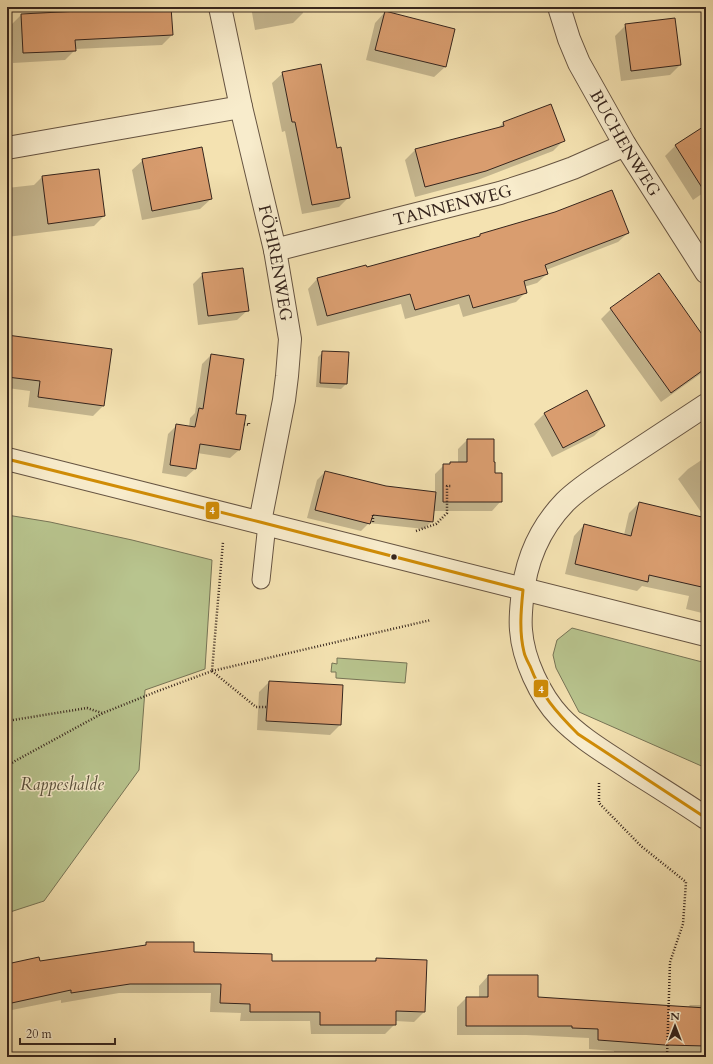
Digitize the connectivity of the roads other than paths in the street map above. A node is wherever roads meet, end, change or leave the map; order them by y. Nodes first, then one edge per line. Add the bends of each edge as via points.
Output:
1 (220, 7) edge
2 (559, 7) edge
3 (241, 106) junction
4 (625, 145) junction
5 (7, 148) edge
6 (275, 250) junction
7 (706, 272) edge
8 (706, 405) edge
9 (7, 458) edge
10 (264, 523) junction
11 (261, 580) dead end
12 (523, 590) junction
13 (706, 636) edge
14 (706, 818) edge

1 - 3 street, FÖHRENWEG
2 - 4 street, BUCHENWEG via 579,63
3 - 5 street
3 - 6 street, FÖHRENWEG
4 - 6 street, TANNENWEG via 573,168 500,193
4 - 7 street, BUCHENWEG
6 - 10 street, FÖHRENWEG via 290,339 284,400
8 - 12 street via 586,484 566,501 541,534 526,571
9 - 10 street
10 - 11 lane
10 - 12 street
12 - 13 street
12 - 14 street via 521,631 524,652 544,697 578,734

